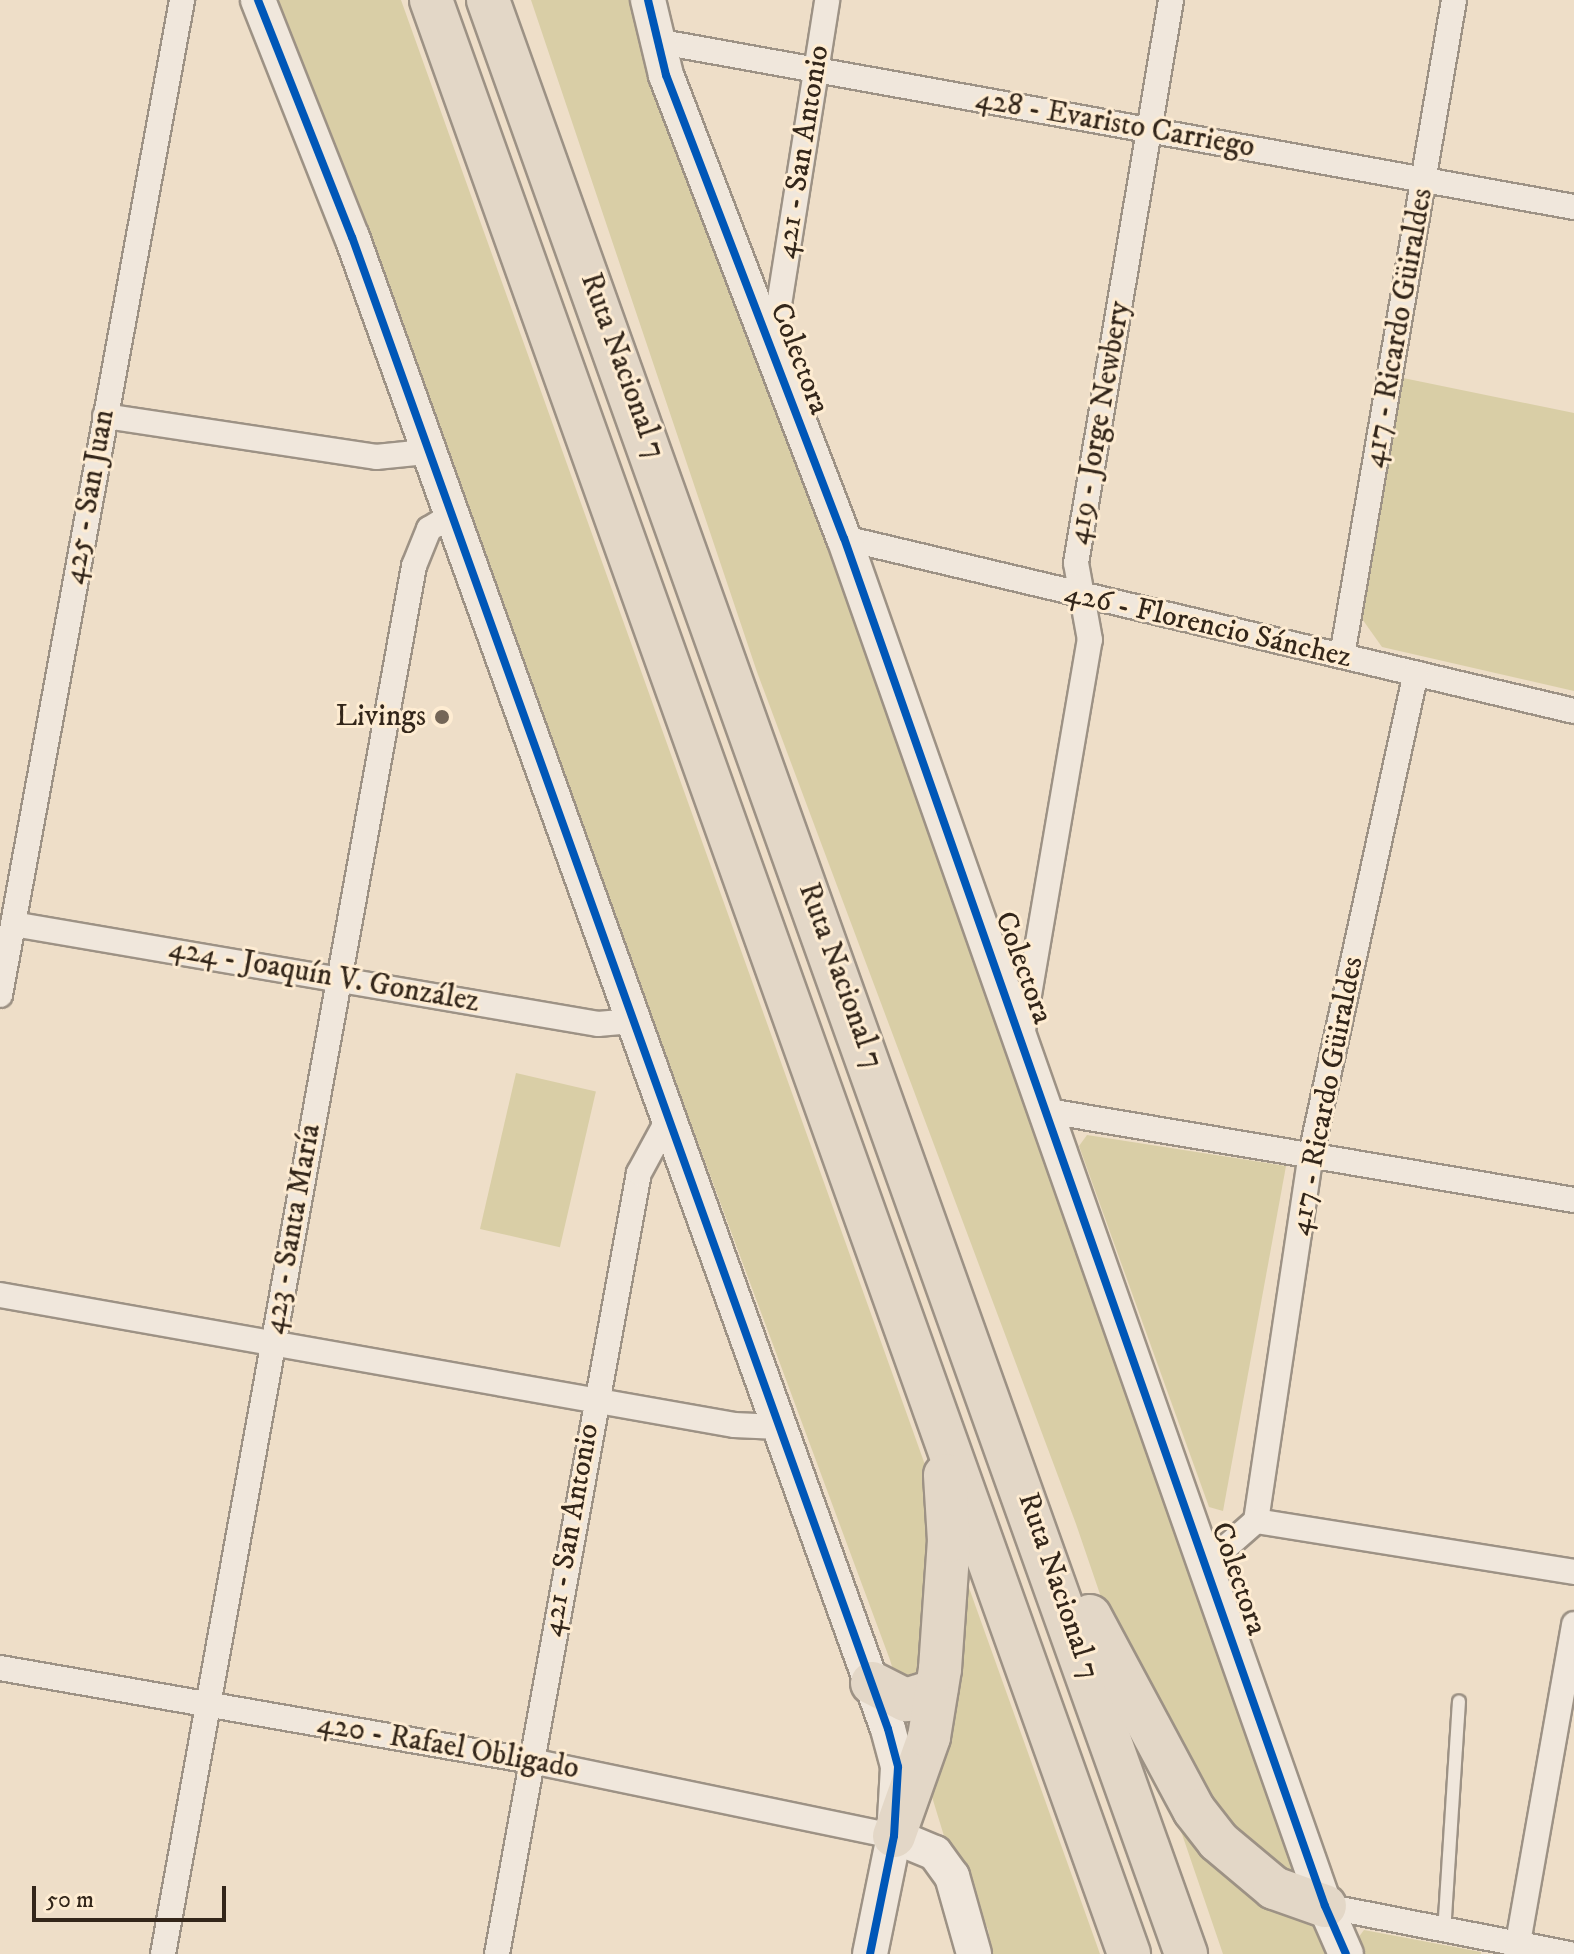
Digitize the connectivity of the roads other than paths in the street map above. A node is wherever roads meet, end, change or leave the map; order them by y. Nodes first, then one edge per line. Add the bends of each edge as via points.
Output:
1 (182, 0) edge
2 (258, 0) edge
3 (413, 0) edge
4 (431, 0) edge
5 (488, 0) edge
6 (506, 0) edge
7 (648, 0) edge
8 (827, 0) edge
9 (1171, 0) edge
10 (1454, 0) edge
11 (656, 41) junction
12 (815, 69) junction
13 (1151, 131) junction
14 (547, 158) junction
15 (490, 163) junction
16 (1425, 180) junction
17 (1574, 207) edge
18 (771, 352) junction
19 (105, 416) junction
20 (426, 452) junction
21 (449, 517) junction
22 (844, 538) junction
23 (1084, 599) junction
24 (1342, 656) junction
25 (1416, 673) junction
26 (1574, 711) edge
27 (13, 924) junction
28 (339, 977) junction
29 (0, 995) edge
30 (635, 1021) junction
31 (1022, 1036) junction
32 (1048, 1111) junction
33 (671, 1114) junction
34 (1311, 1154) junction
35 (1574, 1200) edge
36 (0, 1295) edge
37 (273, 1342) junction
38 (928, 1388) junction
39 (595, 1397) junction
40 (779, 1427) junction
41 (1010, 1450) junction
42 (1256, 1521) junction
43 (1208, 1563) junction
44 (1574, 1572) edge
45 (1574, 1624) edge
46 (0, 1668) edge
47 (872, 1683) junction
48 (936, 1690) junction
49 (1459, 1701) dead end
50 (208, 1703) junction
51 (531, 1761) junction
52 (894, 1836) junction
53 (1325, 1906) junction
54 (1444, 1933) junction
55 (1517, 1949) edge
56 (163, 1954) edge
57 (497, 1954) edge
58 (870, 1954) edge
59 (974, 1954) edge
60 (1129, 1954) edge
61 (1186, 1954) edge
62 (1346, 1954) edge
63 (1569, 1954) edge

1 - 19 street, 425 - San Juan
2 - 20 street via 352,237
3 - 15 highway
4 - 15 highway, Ruta Nacional 7
5 - 14 highway, Ruta Nacional 7
6 - 14 highway
7 - 11 street, Colectora
8 - 12 street, 421 - San Antonio
9 - 13 street, 419 - Jorge Newbery
10 - 16 street, 417 - Ricardo Güiraldes
11 - 12 street, 428 - Evaristo Carriego
11 - 18 street, Colectora
12 - 13 street, 428 - Evaristo Carriego
12 - 18 street, 421 - San Antonio
13 - 16 street, 428 - Evaristo Carriego
13 - 23 street, 419 - Jorge Newbery via 1076,563
14 - 41 highway, Ruta Nacional 7
15 - 38 highway, Ruta Nacional 7
16 - 17 street, 428 - Evaristo Carriego
16 - 24 street, 417 - Ricardo Güiraldes
18 - 22 street, Colectora
19 - 20 street via 376,457
19 - 27 street, 425 - San Juan
20 - 21 street
21 - 28 street, 423 - Santa María via 429,529 414,566
21 - 30 street
22 - 23 street, 426 - Florencio Sánchez
22 - 31 street, Colectora
23 - 24 street, 426 - Florencio Sánchez
23 - 31 street, 419 - Jorge Newbery via 1090,640
24 - 25 street, 426 - Florencio Sánchez
25 - 26 street, 426 - Florencio Sánchez
25 - 34 street, 417 - Ricardo Güiraldes
27 - 28 street, 424 - Joaquín V. González
27 - 29 street, 425 - San Juan
28 - 30 street, 424 - Joaquín V. González via 598,1024
28 - 37 street, 423 - Santa María
30 - 33 street
31 - 32 street, Colectora
32 - 34 street
32 - 43 street, Colectora
33 - 39 street, 421 - San Antonio via 639,1173
33 - 40 street
34 - 35 street
34 - 42 street, 417 - Ricardo Güiraldes
36 - 37 street
37 - 39 street
37 - 50 street, 423 - Santa María
38 - 48 highway via 947,1484 949,1541
38 - 60 highway, Ruta Nacional 7
39 - 40 street via 734,1425
39 - 51 street, 421 - San Antonio
40 - 47 street
41 - 53 highway via 1194,1810 1245,1868 1274,1888
41 - 61 highway, Ruta Nacional 7
42 - 43 street
42 - 44 street
43 - 53 street, Colectora
45 - 55 street
46 - 50 street, 420 - Rafael Obligado
47 - 48 highway via 906,1700
47 - 52 street via 898,1767
48 - 52 highway via 929,1737
49 - 54 lane
50 - 51 street, 420 - Rafael Obligado
50 - 56 street, 423 - Santa María
51 - 52 street, 420 - Rafael Obligado
51 - 57 street, 421 - San Antonio
52 - 58 street
52 - 59 street via 935,1853 952,1876
53 - 54 street
53 - 62 street, Colectora
54 - 55 street
55 - 63 street

